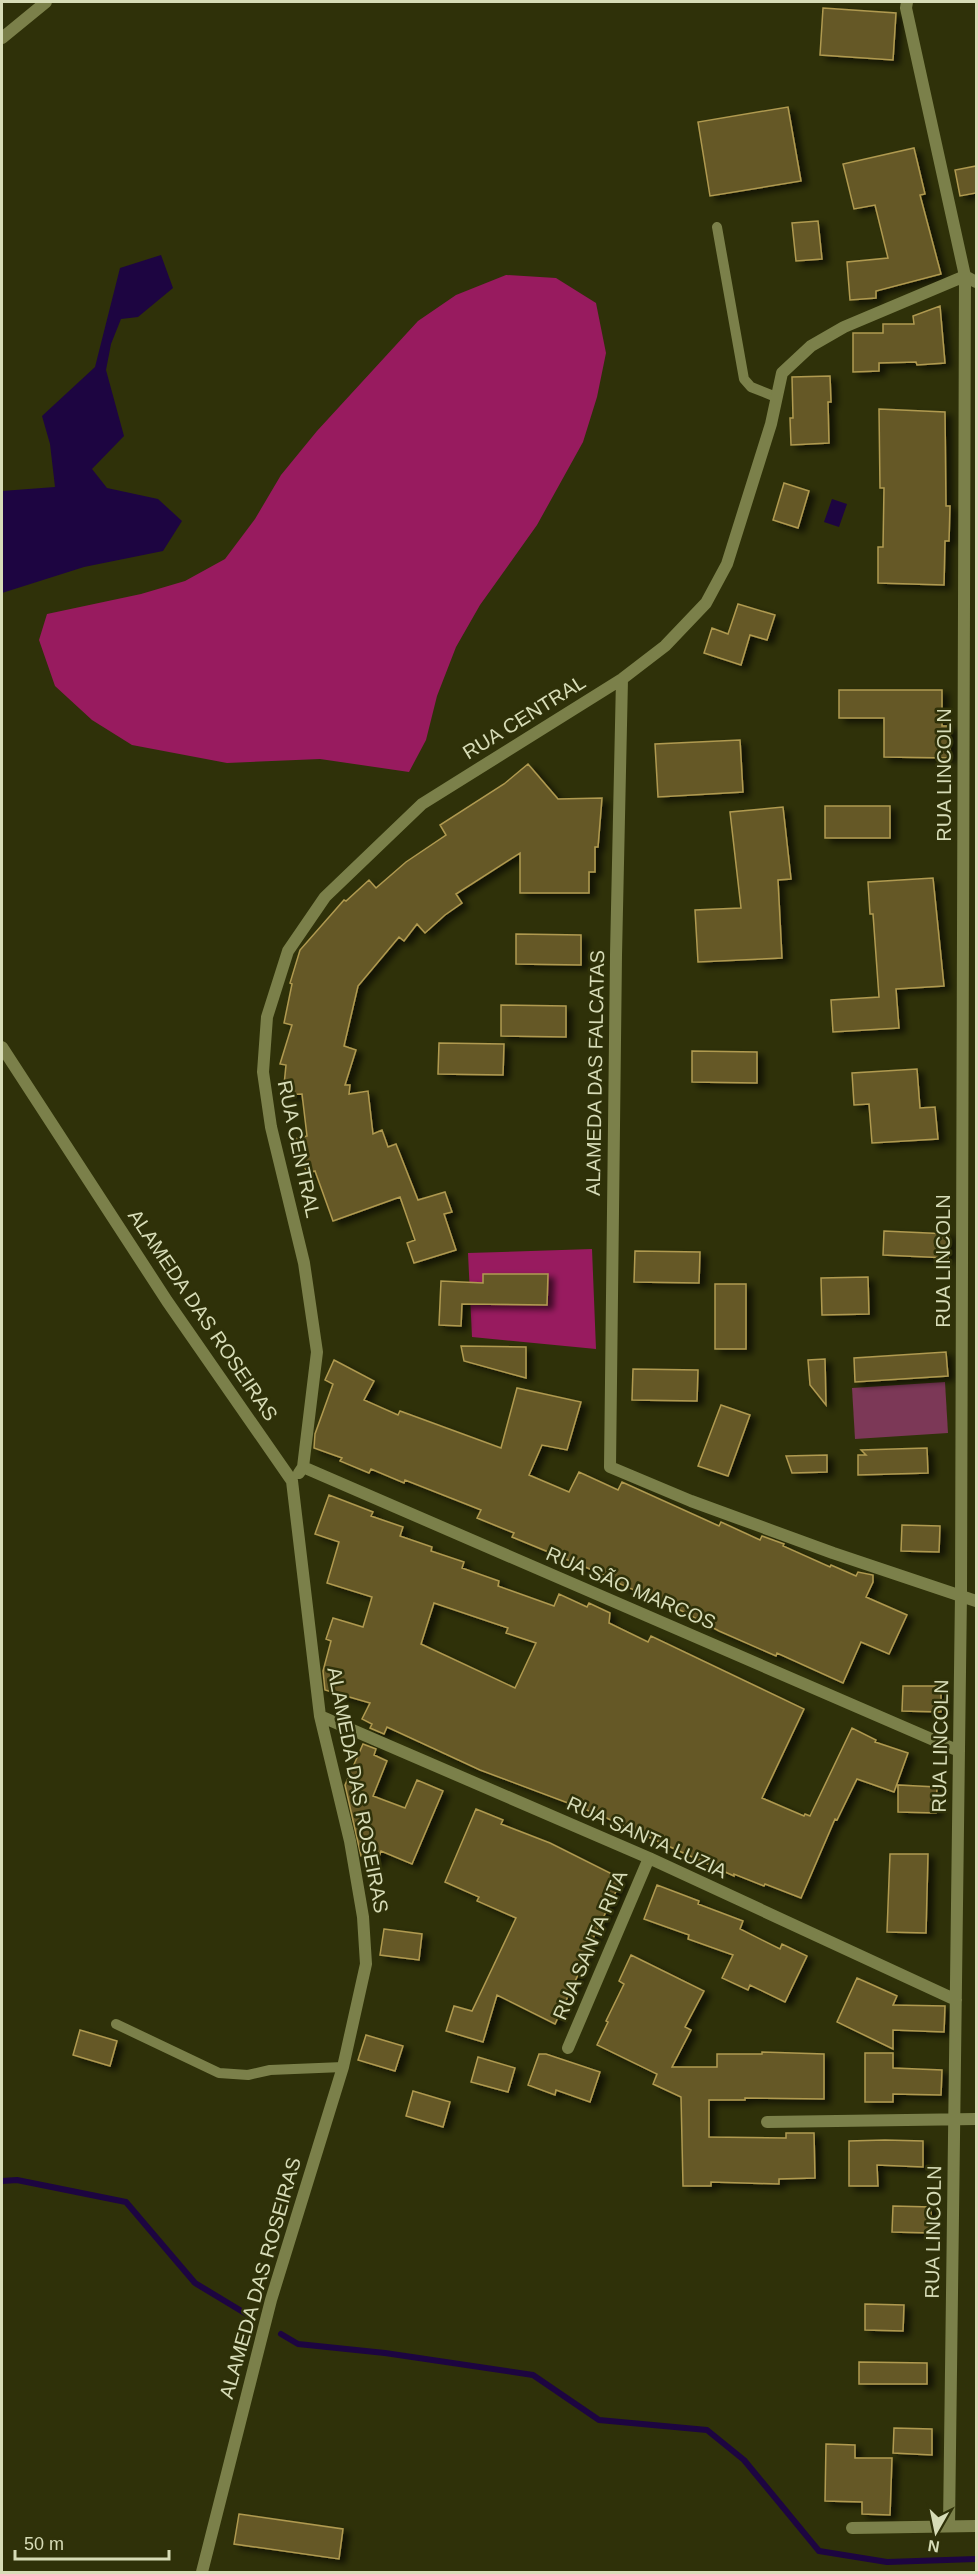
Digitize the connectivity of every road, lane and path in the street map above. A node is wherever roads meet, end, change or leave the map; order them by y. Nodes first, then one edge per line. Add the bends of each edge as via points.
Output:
1 (46, 2) edge
2 (907, 2) edge
3 (2, 38) edge
4 (717, 227) dead end
5 (971, 279) edge
6 (776, 397) junction
7 (622, 679) junction
8 (2, 1047) edge
9 (303, 1467) junction
10 (292, 1481) junction
11 (962, 1594) junction
12 (976, 1601) edge
13 (320, 1716) junction
14 (959, 1751) junction
15 (649, 1858) junction
16 (956, 2000) junction
17 (116, 2024) dead end
18 (568, 2048) dead end
19 (344, 2067) junction
20 (976, 2119) edge
21 (954, 2120) junction
22 (767, 2122) dead end
23 (949, 2526) junction
24 (976, 2526) edge
25 (852, 2528) dead end
26 (202, 2572) edge

1 - 3 street
2 - 5 street, RUA LINCOLN
4 - 6 lane via 744,379 751,387
5 - 6 street, RUA CENTRAL via 844,327 811,346 782,373
5 - 11 street, RUA LINCOLN
6 - 7 street, RUA CENTRAL via 728,564 706,603 665,646
7 - 9 street, RUA CENTRAL via 422,804 325,897 288,951 267,1017 263,1072 271,1127 304,1263 317,1352
7 - 11 street, ALAMEDA DAS FALCATAS via 610,1467 832,1553
8 - 10 street, ALAMEDA DAS ROSEIRAS via 167,1301
9 - 10 street
9 - 14 street, RUA SÃO MARCOS
10 - 13 street, ALAMEDA DAS ROSEIRAS
11 - 12 street
11 - 14 street, RUA LINCOLN
13 - 15 street, RUA SANTA LUZIA
13 - 19 street, ALAMEDA DAS ROSEIRAS via 350,1841 363,1917 366,1964
14 - 16 street, RUA LINCOLN
15 - 16 street, RUA SANTA LUZIA
15 - 18 street, RUA SANTA RITA
16 - 21 street, RUA LINCOLN
17 - 19 lane via 219,2073
19 - 26 street, ALAMEDA DAS ROSEIRAS via 271,2300
20 - 21 street
21 - 22 street
21 - 23 street, RUA LINCOLN
23 - 24 street
23 - 25 street

